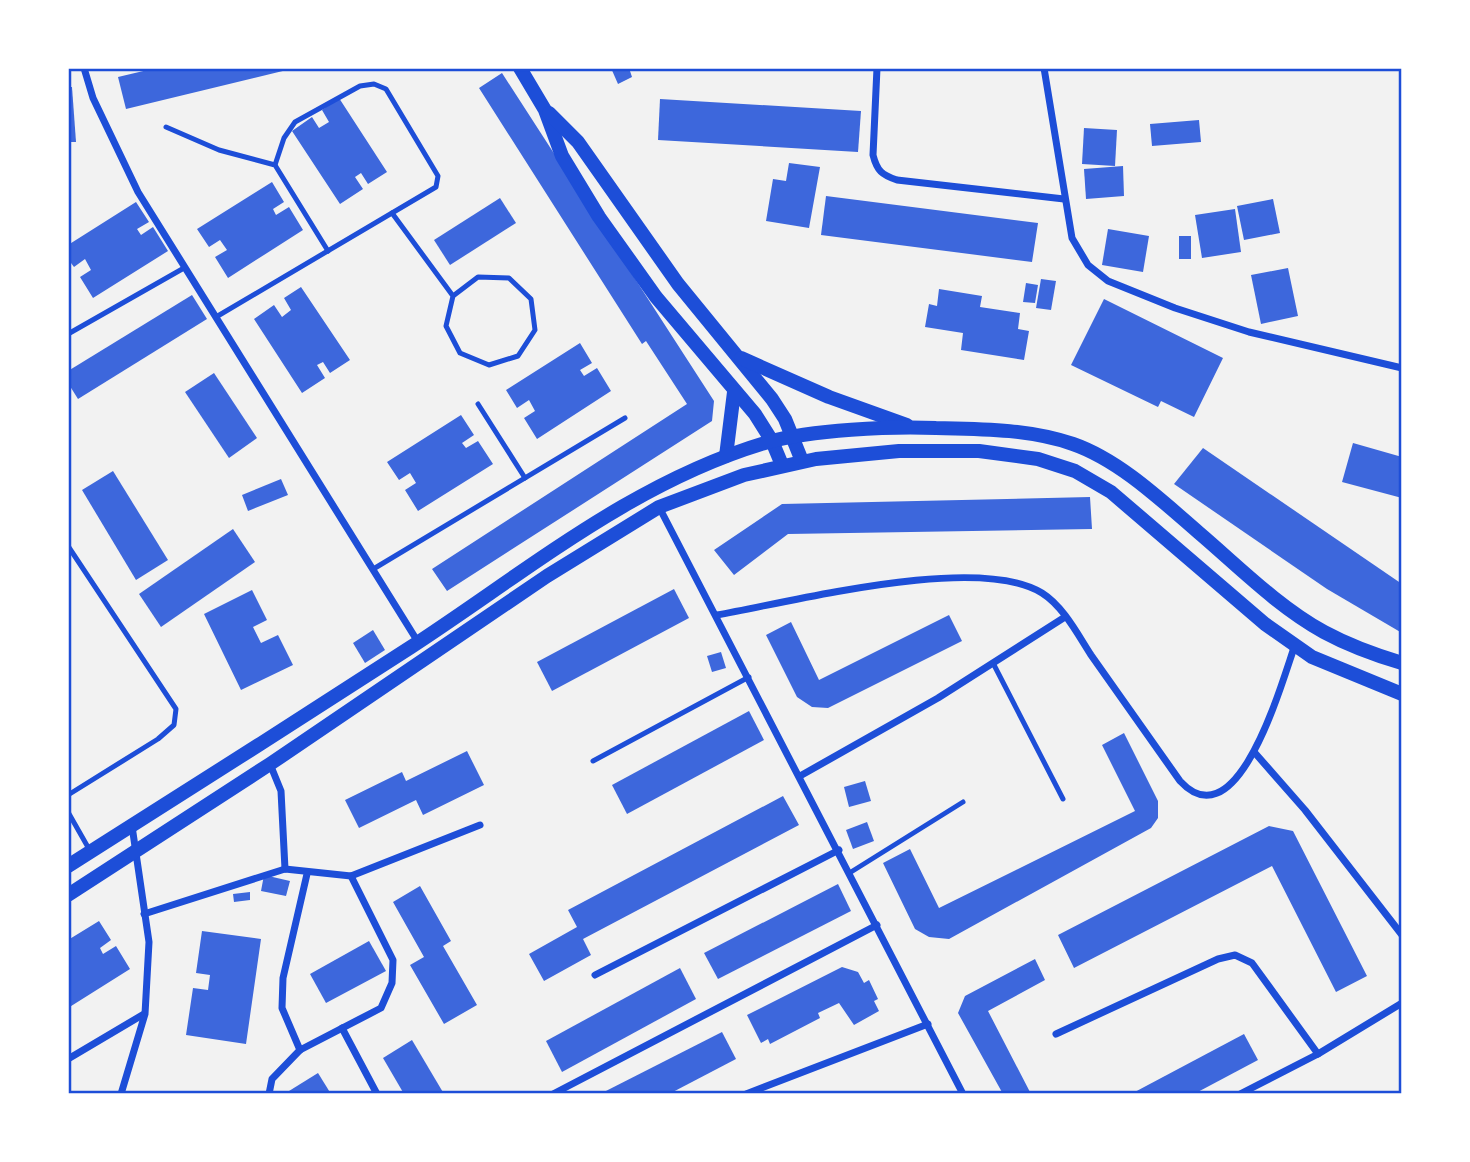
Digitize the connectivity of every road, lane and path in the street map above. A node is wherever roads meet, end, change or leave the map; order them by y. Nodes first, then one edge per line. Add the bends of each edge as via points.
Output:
1 (84, 68) edge
2 (520, 68) edge
3 (877, 68) edge
4 (1044, 68) edge
5 (545, 110) junction
6 (166, 127) dead end
7 (275, 165) junction
8 (1064, 199) junction
9 (392, 213) junction
10 (328, 251) junction
11 (184, 268) junction
12 (453, 296) junction
13 (216, 317) junction
14 (68, 334) edge
15 (737, 356) junction
16 (1402, 368) edge
17 (734, 392) junction
18 (478, 404) dead end
19 (625, 418) dead end
20 (912, 427) junction
21 (793, 437) junction
22 (772, 441) junction
23 (726, 456) junction
24 (802, 461) junction
25 (782, 465) junction
26 (525, 478) junction
27 (659, 506) junction
28 (68, 546) edge
29 (374, 568) junction
30 (717, 615) junction
31 (1065, 617) junction
32 (418, 642) junction
33 (1295, 645) junction
34 (993, 663) junction
35 (1402, 663) edge
36 (749, 677) junction
37 (1402, 694) edge
38 (1255, 753) junction
39 (593, 761) dead end
40 (270, 764) junction
41 (800, 776) junction
42 (68, 795) edge
43 (1063, 799) dead end
44 (963, 802) dead end
45 (68, 812) edge
46 (132, 825) junction
47 (480, 825) dead end
48 (839, 850) junction
49 (91, 852) junction
50 (134, 853) junction
51 (68, 866) edge
52 (285, 869) junction
53 (851, 872) junction
54 (307, 874) junction
55 (351, 876) junction
56 (68, 895) edge
57 (144, 914) junction
58 (877, 925) junction
59 (1402, 935) edge
60 (595, 975) dead end
61 (1402, 1003) edge
62 (145, 1014) junction
63 (928, 1024) junction
64 (342, 1028) junction
65 (1056, 1034) dead end
66 (300, 1050) junction
67 (1318, 1054) junction
68 (68, 1059) edge
69 (121, 1094) edge
70 (269, 1094) edge
71 (377, 1094) edge
72 (552, 1094) edge
73 (746, 1094) edge
74 (963, 1094) edge
75 (1240, 1094) edge

1 - 11 street via 117,149
2 - 5 main road
3 - 8 street via 873,155 876,168 884,175
4 - 8 street
5 - 15 main road via 578,142 678,284
5 - 17 main road via 562,156 599,217 656,297
6 - 7 lane via 219,150
7 - 9 lane via 295,122 360,86 374,84 386,89 438,176 436,187
7 - 10 lane
8 - 16 street via 1072,238 1088,265 1108,281 1248,332
9 - 10 lane
9 - 12 lane
10 - 13 lane
11 - 13 street
11 - 14 lane
12 - 12 lane via 446,326 460,354 489,365 518,356 535,330 531,299 509,278 478,277
13 - 29 street
15 - 20 main road
15 - 21 main road via 772,399
17 - 22 main road
17 - 23 main road
18 - 26 lane
19 - 26 lane
20 - 21 main road
20 - 35 main road via 985,429 1077,445 1104,459 1170,508 1281,603 1323,631
21 - 22 main road
21 - 24 main road
22 - 23 main road
22 - 25 main road
23 - 32 main road via 649,489
24 - 25 main road
24 - 33 main road via 899,451 979,451 1038,459 1074,471 1111,492
25 - 27 main road
26 - 29 lane
27 - 30 street
27 - 40 main road via 547,576
28 - 42 lane via 176,709 174,725 158,739
29 - 32 street
30 - 31 street via 954,577 996,578 1042,593
30 - 36 street
31 - 34 street
31 - 38 street via 1190,792 1212,795 1226,790
32 - 46 main road
33 - 37 main road via 1324,663
33 - 38 street
34 - 41 street
34 - 43 lane
36 - 39 lane
36 - 41 street
38 - 59 street
40 - 50 main road
40 - 52 street via 281,791
41 - 48 street
44 - 53 lane
45 - 49 lane
46 - 49 main road
46 - 50 street
47 - 55 street
48 - 53 street
48 - 60 street
49 - 51 main road
50 - 56 main road
50 - 57 street
52 - 54 street
52 - 57 street
53 - 58 street
54 - 55 street
54 - 66 street via 283,978 282,1008
55 - 64 street via 393,960 392,983 381,1008
57 - 62 street via 149,942
58 - 63 street
58 - 72 street
61 - 67 street
62 - 68 street
62 - 69 street
63 - 73 street
63 - 74 street
64 - 66 street
64 - 71 street
65 - 67 street via 1235,955 1252,963
66 - 70 street via 272,1079
67 - 75 street

